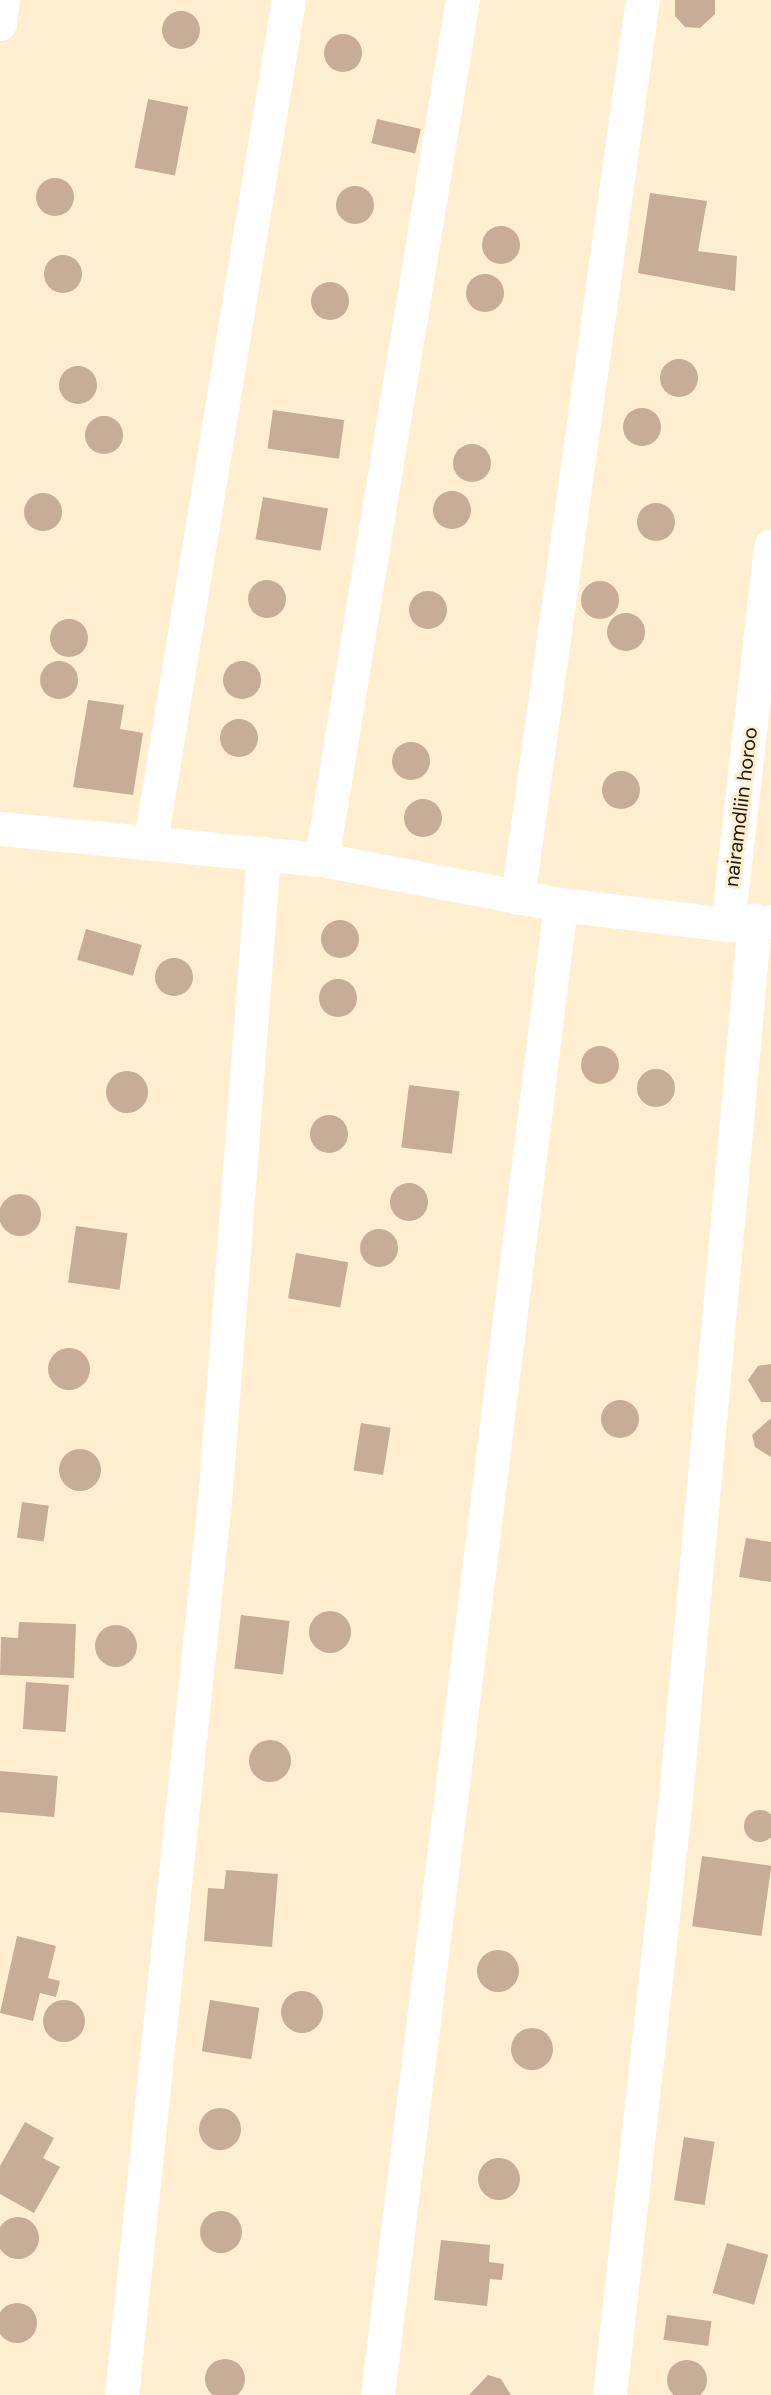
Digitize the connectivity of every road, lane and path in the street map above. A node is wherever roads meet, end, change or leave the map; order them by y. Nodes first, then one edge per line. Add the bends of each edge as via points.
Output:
1 (3, 0) edge
2 (289, 0) edge
3 (463, 0) edge
4 (643, 0) edge
5 (0, 24) edge
6 (771, 546) edge
7 (0, 829) edge
8 (151, 842) junction
9 (264, 854) junction
10 (322, 860) junction
11 (518, 898) junction
12 (561, 905) junction
13 (751, 922) edge
14 (122, 2395) edge
15 (378, 2395) edge
16 (610, 2395) edge

1 - 5 street
2 - 8 street
3 - 10 street
4 - 11 street via 592,325
6 - 13 street, nairamdliin horoo
7 - 8 street
8 - 9 street
9 - 10 street
9 - 14 street via 216,1490
10 - 11 street
11 - 12 street
12 - 13 street
12 - 15 street
13 - 16 street, nairamdliin horoo via 676,1798

